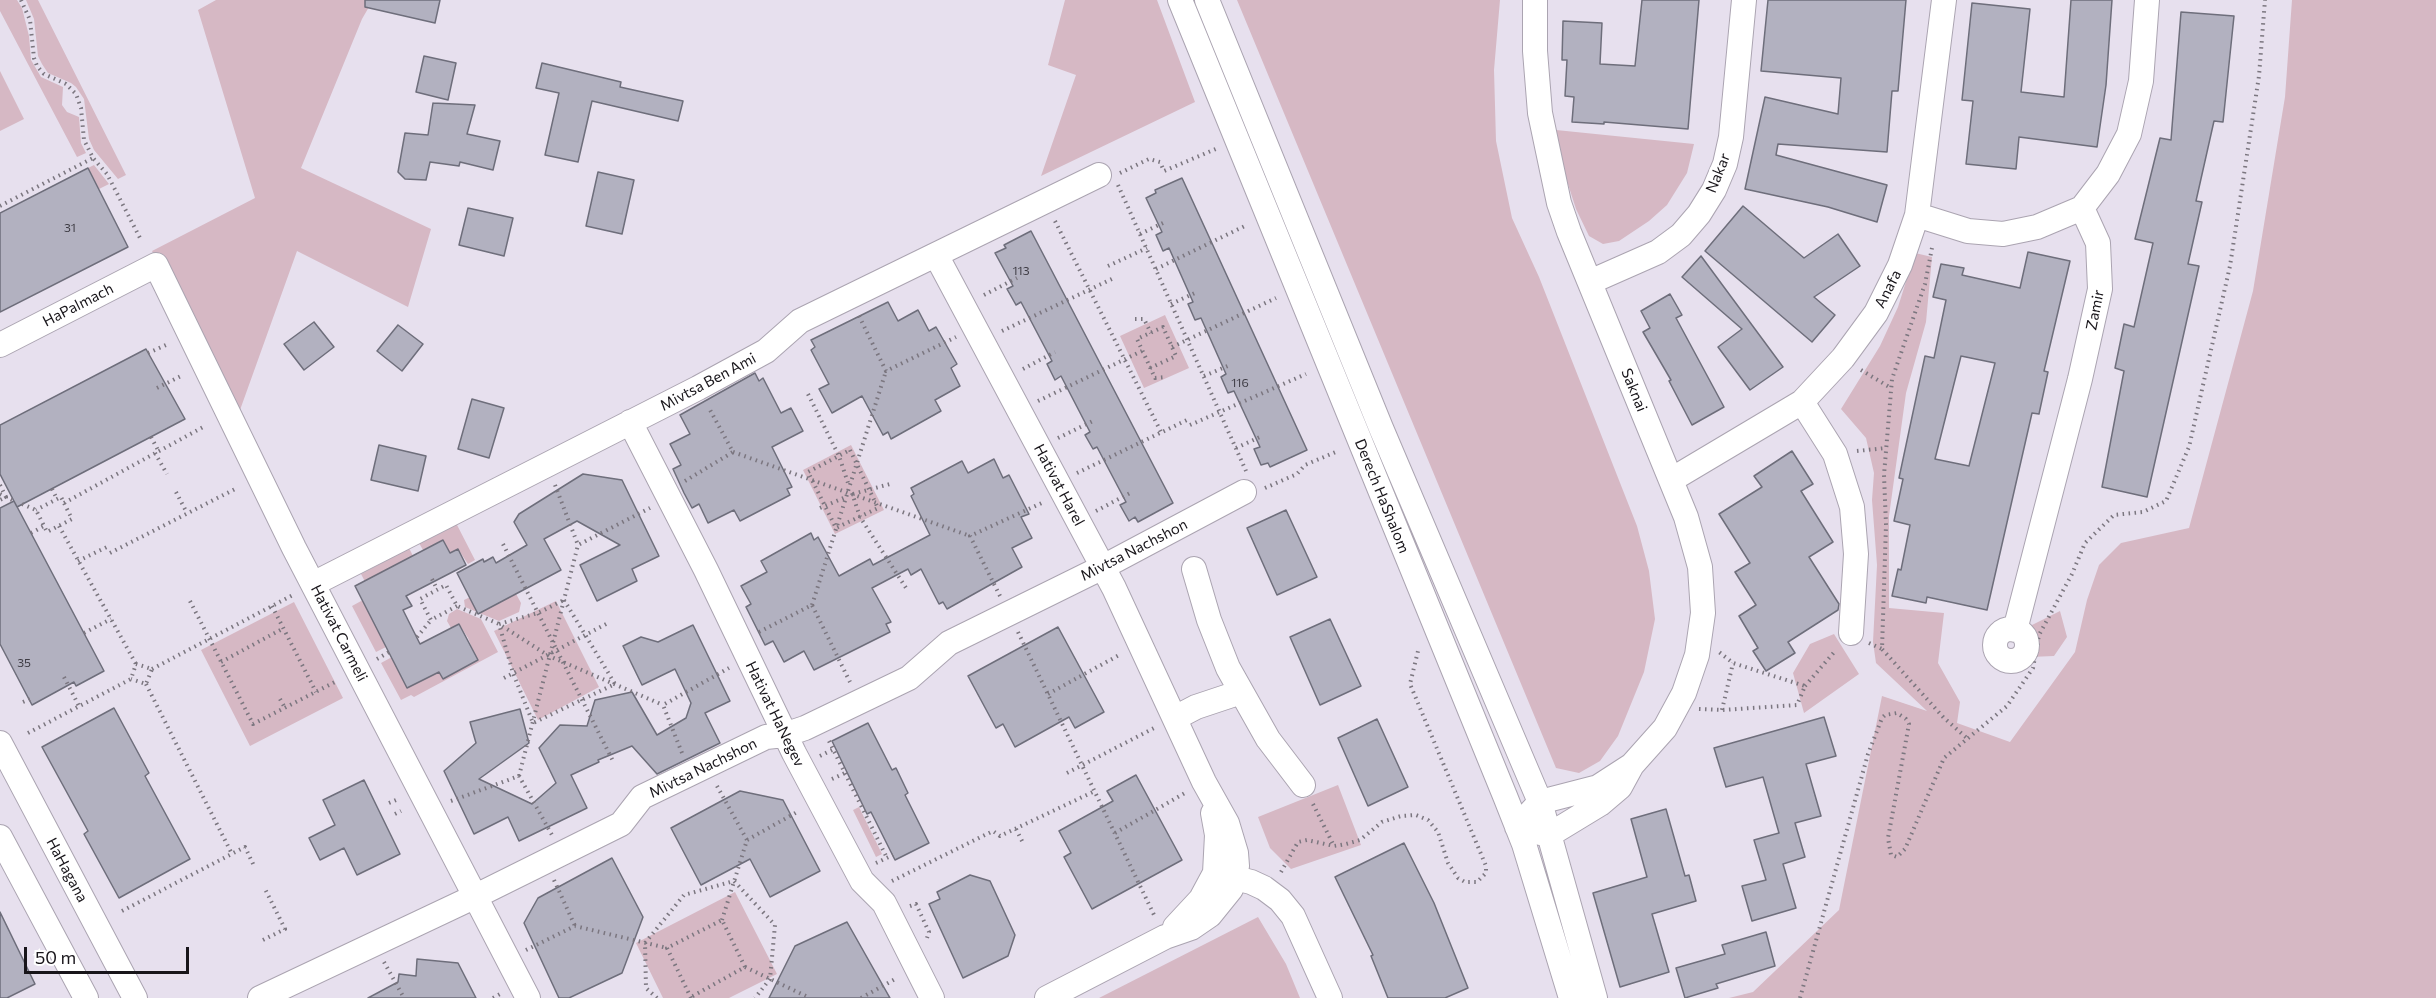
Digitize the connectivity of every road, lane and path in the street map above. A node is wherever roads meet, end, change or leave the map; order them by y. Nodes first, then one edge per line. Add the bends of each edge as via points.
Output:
1 (21, 0) edge
2 (1180, 0) edge
3 (1207, 0) edge
4 (1535, 0) edge
5 (1744, 0) edge
6 (1944, 0) edge
7 (2147, 0) edge
8 (2265, 0) edge
9 (1220, 148) dead end
10 (93, 158) junction
11 (1099, 175) dead end
12 (0, 206) edge
13 (2082, 208) junction
14 (1052, 215) dead end
15 (1927, 218) junction
16 (1165, 222) dead end
17 (1247, 225) dead end
18 (1140, 234) junction
19 (140, 238) dead end
20 (1147, 248) junction
21 (936, 255) junction
22 (156, 265) joint
23 (1108, 266) dead end
24 (1156, 269) junction
25 (1017, 278) dead end
26 (1114, 278) dead end
27 (1590, 282) junction
28 (1089, 289) junction
29 (1197, 292) dead end
30 (984, 295) dead end
31 (849, 296) junction
32 (1276, 298) dead end
33 (1172, 304) junction
34 (1135, 319) dead end
35 (976, 327) junction
36 (1002, 331) dead end
37 (1151, 333) junction
38 (1188, 340) junction
39 (0, 345) edge
40 (166, 345) dead end
41 (1172, 347) junction
42 (1142, 351) junction
43 (1055, 352) dead end
44 (148, 354) dead end
45 (1843, 358) junction
46 (1124, 360) junction
47 (1230, 365) dead end
48 (1150, 368) junction
49 (1022, 369) dead end
50 (886, 371) junction
51 (1306, 374) dead end
52 (181, 376) dead end
53 (1204, 376) junction
54 (1165, 377) dead end
55 (157, 388) dead end
56 (698, 388) junction
57 (1891, 388) junction
58 (808, 394) dead end
59 (1038, 401) dead end
60 (1802, 402) junction
61 (1220, 412) junction
62 (1187, 420) dead end
63 (1093, 421) dead end
64 (630, 422) junction
65 (1190, 425) dead end
66 (205, 426) dead end
67 (1161, 432) junction
68 (1262, 436) dead end
69 (151, 437) dead end
70 (1058, 438) dead end
71 (1236, 448) junction
72 (1886, 448) junction
73 (1338, 451) dead end
74 (733, 452) junction
75 (157, 453) junction
76 (1835, 454) junction
77 (839, 456) junction
78 (547, 464) junction
79 (856, 464) junction
80 (167, 474) dead end
81 (812, 480) junction
82 (1671, 480) junction
83 (1070, 483) junction
84 (890, 484) dead end
85 (0, 485) edge
86 (849, 486) junction
87 (1252, 486) junction
88 (237, 488) dead end
89 (52, 489) dead end
90 (870, 491) junction
91 (176, 492) dead end
92 (1130, 493) dead end
93 (0, 494) edge
94 (668, 495) junction
95 (848, 495) junction
96 (6, 497) junction
97 (57, 499) junction
98 (0, 500) edge
99 (14, 501) dead end
100 (64, 503) junction
101 (876, 503) junction
102 (21, 504) dead end
103 (823, 507) junction
104 (36, 510) junction
105 (1095, 511) dead end
106 (188, 513) junction
107 (860, 517) junction
108 (44, 526) junction
109 (59, 526) junction
110 (836, 528) junction
111 (31, 533) dead end
112 (970, 536) junction
113 (503, 544) dead end
114 (578, 545) junction
115 (107, 547) dead end
116 (110, 553) dead end
117 (78, 561) junction
118 (1103, 567) junction
119 (1194, 568) dead end
120 (432, 579) dead end
121 (303, 589) junction
122 (437, 590) junction
123 (908, 591) dead end
124 (564, 600) junction
125 (190, 601) dead end
126 (812, 605) junction
127 (272, 606) junction
128 (457, 606) junction
129 (538, 613) junction
130 (1009, 613) junction
131 (111, 619) junction
132 (431, 620) junction
133 (608, 623) dead end
134 (499, 624) junction
135 (284, 628) junction
136 (2015, 630) dead end
137 (84, 633) dead end
138 (1851, 633) joint
139 (585, 635) junction
140 (417, 637) dead end
141 (209, 639) junction
142 (553, 642) junction
143 (1140, 644) junction
144 (557, 650) junction
145 (1418, 651) dead end
146 (389, 652) dead end
147 (739, 652) junction
148 (549, 655) junction
149 (379, 657) dead end
150 (221, 662) junction
151 (563, 662) junction
152 (136, 664) junction
153 (152, 669) junction
154 (513, 673) junction
155 (64, 676) dead end
156 (504, 678) dead end
157 (131, 679) junction
158 (337, 681) dead end
159 (146, 684) junction
160 (615, 684) junction
161 (1805, 686) junction
162 (316, 692) junction
163 (1240, 692) junction
164 (1048, 694) junction
165 (30, 699) dead end
166 (280, 699) dead end
167 (582, 699) junction
168 (860, 701) junction
169 (23, 702) dead end
170 (663, 705) junction
171 (79, 706) junction
172 (285, 708) junction
173 (1175, 718) junction
174 (532, 723) junction
175 (825, 732) dead end
176 (28, 733) dead end
177 (784, 735) junction
178 (1968, 739) junction
179 (0, 743) edge
180 (835, 748) junction
181 (820, 756) dead end
182 (613, 760) dead end
183 (1083, 765) junction
184 (1632, 765) junction
185 (699, 771) junction
186 (845, 773) junction
187 (1067, 773) dead end
188 (519, 776) junction
189 (832, 780) dead end
190 (1204, 782) junction
191 (1303, 785) joint
192 (1095, 791) junction
193 (396, 800) dead end
194 (819, 800) junction
195 (860, 801) junction
196 (1540, 802) junction
197 (389, 803) dead end
198 (852, 804) dead end
199 (431, 809) junction
200 (401, 811) dead end
201 (395, 814) dead end
202 (1517, 827) junction
203 (1016, 829) junction
204 (1115, 833) junction
205 (1549, 835) junction
206 (0, 837) edge
207 (747, 840) junction
208 (1023, 843) dead end
209 (1334, 846) junction
210 (232, 854) junction
211 (893, 855) dead end
212 (554, 858) junction
213 (887, 858) junction
214 (875, 863) dead end
215 (255, 868) dead end
216 (1225, 876) junction
217 (734, 881) junction
218 (1276, 881) dead end
219 (886, 884) dead end
220 (264, 887) dead end
221 (476, 896) junction
222 (122, 911) dead end
223 (722, 920) junction
224 (575, 926) junction
225 (1165, 937) junction
226 (263, 940) dead end
227 (645, 943) junction
228 (374, 944) junction
229 (667, 948) junction
230 (508, 958) junction
231 (744, 967) junction
232 (917, 967) junction
233 (770, 979) junction
234 (86, 998) edge
235 (135, 998) edge
236 (260, 998) edge
237 (404, 998) edge
238 (528, 998) edge
239 (657, 998) edge
240 (691, 998) edge
241 (754, 998) edge
242 (810, 998) edge
243 (861, 998) edge
244 (932, 998) edge
245 (1047, 998) edge
246 (1330, 998) edge
247 (1570, 998) edge
248 (1595, 998) edge
249 (1800, 998) edge

1 - 10 path via 30,20 34,58 44,74 66,84 76,94 84,140
2 - 202 street, Derech HaShalom
3 - 196 street, Derech HaShalom
4 - 27 street, Saknai via 1536,83 1545,144 1559,203
5 - 27 street, Nakar via 1731,137 1714,190 1681,236 1658,252
6 - 15 street, Anafa
7 - 13 street via 2141,81 2129,134 2108,174
8 - 178 path via 2259,76 2230,266 2189,447 2166,501 2143,512 2114,515 2085,543 2039,635 2033,668 2007,706
9 - 18 path via 1164,171 1160,162 1149,159 1114,176
10 - 12 path
10 - 19 path via 107,174
11 - 21 street, Mivtsa Ben Ami
13 - 15 street via 2037,227 2003,234 1968,231
13 - 136 street, Zamir via 2098,243 2100,289
14 - 28 path
15 - 45 street, Anafa via 1876,313
15 - 57 path via 1925,284
16 - 18 path
17 - 24 path
18 - 20 path
20 - 23 path
20 - 24 path
21 - 31 street, Mivtsa Ben Ami
21 - 35 street, Hativat Harel
22 - 39 street, HaPalmach
22 - 121 street, Hativat Carmeli
24 - 33 path
25 - 30 path
26 - 28 path
27 - 82 street, Saknai
28 - 36 path
28 - 46 path
29 - 33 path
31 - 50 path
31 - 56 street, Mivtsa Ben Ami via 800,321 766,351
32 - 38 path
33 - 38 path
34 - 37 path via 1144,320
35 - 50 path
35 - 83 street, Hativat Harel
37 - 41 path via 1163,327
37 - 42 path via 1137,339
38 - 41 path
38 - 53 path
40 - 44 path
41 - 48 path via 1176,356
42 - 46 path
42 - 48 path
43 - 49 path
45 - 57 path
45 - 60 street, Anafa
46 - 59 path
46 - 67 path
47 - 53 path
48 - 54 path via 1155,378
50 - 79 path
51 - 61 path
52 - 55 path
53 - 61 path
56 - 64 street, Mivtsa Ben Ami
56 - 74 path
57 - 72 path
58 - 77 path
60 - 76 street
60 - 82 street, Anafa
61 - 65 path
61 - 71 path
62 - 67 path
63 - 70 path
64 - 78 street, Mivtsa Ben Ami
64 - 94 street, Hativat HaNegev
66 - 75 path
67 - 83 path
68 - 71 path
69 - 75 path
71 - 87 path
72 - 76 path
72 - 178 path via 1882,649
73 - 87 path via 1305,465 1298,474
74 - 81 path
74 - 94 path
75 - 80 path
75 - 100 path
76 - 138 street via 1852,507 1856,554
77 - 79 path via 850,450
77 - 81 path via 808,472
77 - 86 path
78 - 114 path
78 - 121 street, Mivtsa Ben Ami
79 - 86 path
79 - 90 path
81 - 95 path
81 - 103 path
82 - 184 street, Saknai via 1700,567 1703,613 1697,655 1684,693 1665,728
83 - 112 path
83 - 118 street, Hativat Harel
84 - 90 path
85 - 96 path
86 - 95 path
87 - 118 street, Mivtsa Nachshon
88 - 106 path
89 - 97 path
90 - 95 path
90 - 101 path
91 - 106 path
92 - 105 path
93 - 96 path
94 - 114 path
94 - 147 street, Hativat HaNegev
95 - 101 path
95 - 103 path
95 - 107 path
95 - 110 path
96 - 98 path
96 - 99 path
97 - 100 path via 61,497
97 - 104 path
100 - 109 path via 72,519
101 - 107 path via 878,508
101 - 112 path
102 - 104 path
103 - 110 path
104 - 108 path
106 - 116 path via 160,531
107 - 110 path
107 - 123 path
108 - 109 path via 47,532
108 - 111 path
109 - 117 path
110 - 126 path
112 - 130 path
113 - 129 path
114 - 124 path
115 - 117 path
117 - 131 path
118 - 130 street, Mivtsa Nachshon
118 - 143 street, Hativat Harel
119 - 163 street via 1209,620
120 - 122 path
121 - 127 path
121 - 199 street, Hativat Carmeli
122 - 128 path via 446,585
122 - 132 path via 420,598
124 - 129 path
124 - 139 path
124 - 142 path
125 - 141 path
126 - 147 path
126 - 168 path
127 - 135 path
127 - 141 path
128 - 132 path
128 - 134 path
129 - 134 path
129 - 142 path
130 - 164 path
130 - 168 street, Mivtsa Nachshon via 949,643 909,678
131 - 137 path
131 - 152 path
132 - 140 path
133 - 139 path
134 - 148 path
134 - 154 path
135 - 150 path
135 - 162 path
138 - 161 path
139 - 144 path
139 - 160 path
141 - 150 path
141 - 153 path
142 - 144 path
142 - 148 path
143 - 164 path
143 - 173 street, Hativat Harel
144 - 148 path
144 - 151 path
145 - 209 path via 1410,684 1486,866 1485,873 1477,882 1458,878 1448,863 1438,832 1428,820 1416,815 1382,822 1360,840
146 - 149 path
147 - 170 path
147 - 177 street, Hativat HaNegev
148 - 151 path
148 - 154 path
148 - 174 path
150 - 172 path via 253,724
151 - 160 path
151 - 167 path
152 - 153 path
152 - 157 path
153 - 159 path
154 - 156 path
154 - 174 path
155 - 171 path
157 - 159 path
157 - 171 path
158 - 162 path
159 - 210 path
160 - 167 path
160 - 170 path
161 - 161 path via 1797,705 1722,710 1733,663
162 - 172 path
163 - 173 street
163 - 191 street via 1268,739
164 - 183 path
165 - 169 path
166 - 172 path
167 - 174 path
167 - 182 path
168 - 177 street, Mivtsa Nachshon
170 - 185 path
171 - 176 path
173 - 183 path
173 - 190 street, Hativat Harel
174 - 188 path
175 - 180 path
177 - 185 street, Mivtsa Nachshon via 766,737
177 - 194 street, Hativat HaNegev
178 - 249 path via 1944,758 1905,849 1894,857 1888,838 1909,724 1893,712 1879,722
179 - 235 street, HaHagana
180 - 181 path
180 - 186 path
183 - 187 path
183 - 192 path
184 - 196 street, Saknai via 1598,787
184 - 205 street, Saknai via 1620,787 1600,804
185 - 207 path
185 - 212 street, Mivtsa Nachshon via 642,797 621,824
186 - 189 path
186 - 195 path
188 - 199 path
188 - 212 path
190 - 204 path
190 - 216 street, Hativat Harel via 1233,839 1238,866
191 - 209 path
192 - 203 path
192 - 204 path
193 - 197 path
194 - 207 path
194 - 232 street, Hativat HaNegev via 861,881 884,903
195 - 198 path
195 - 213 path
196 - 202 street
196 - 205 street, Derech HaShalom
199 - 221 street, Hativat Carmeli
200 - 201 path
202 - 205 street
202 - 247 street, Derech HaShalom
203 - 208 path
203 - 219 path via 1000,836 993,831
204 - 225 path
205 - 248 street, Derech HaShalom
206 - 234 street
207 - 217 path
209 - 218 path via 1298,842
210 - 215 path via 245,848
210 - 222 path
211 - 213 path
212 - 221 street, Mivtsa Nachshon
212 - 224 path
213 - 214 path
216 - 225 street via 1225,899 1210,915 1191,928
216 - 246 street via 1264,888 1289,911
217 - 223 path
217 - 227 path via 684,896
217 - 233 path via 775,925
220 - 226 path via 285,929
221 - 228 street, Mivtsa Nachshon
221 - 230 street, Hativat Carmeli
223 - 229 path
223 - 231 path
224 - 227 path
224 - 230 path
225 - 245 street
227 - 229 path
227 - 239 path via 646,988
228 - 236 street, Mivtsa Nachshon
228 - 237 path
229 - 240 path
230 - 238 street, Hativat Carmeli
231 - 233 path
231 - 240 path
232 - 243 path
232 - 244 street, Hativat HaNegev
233 - 241 path
233 - 242 path

